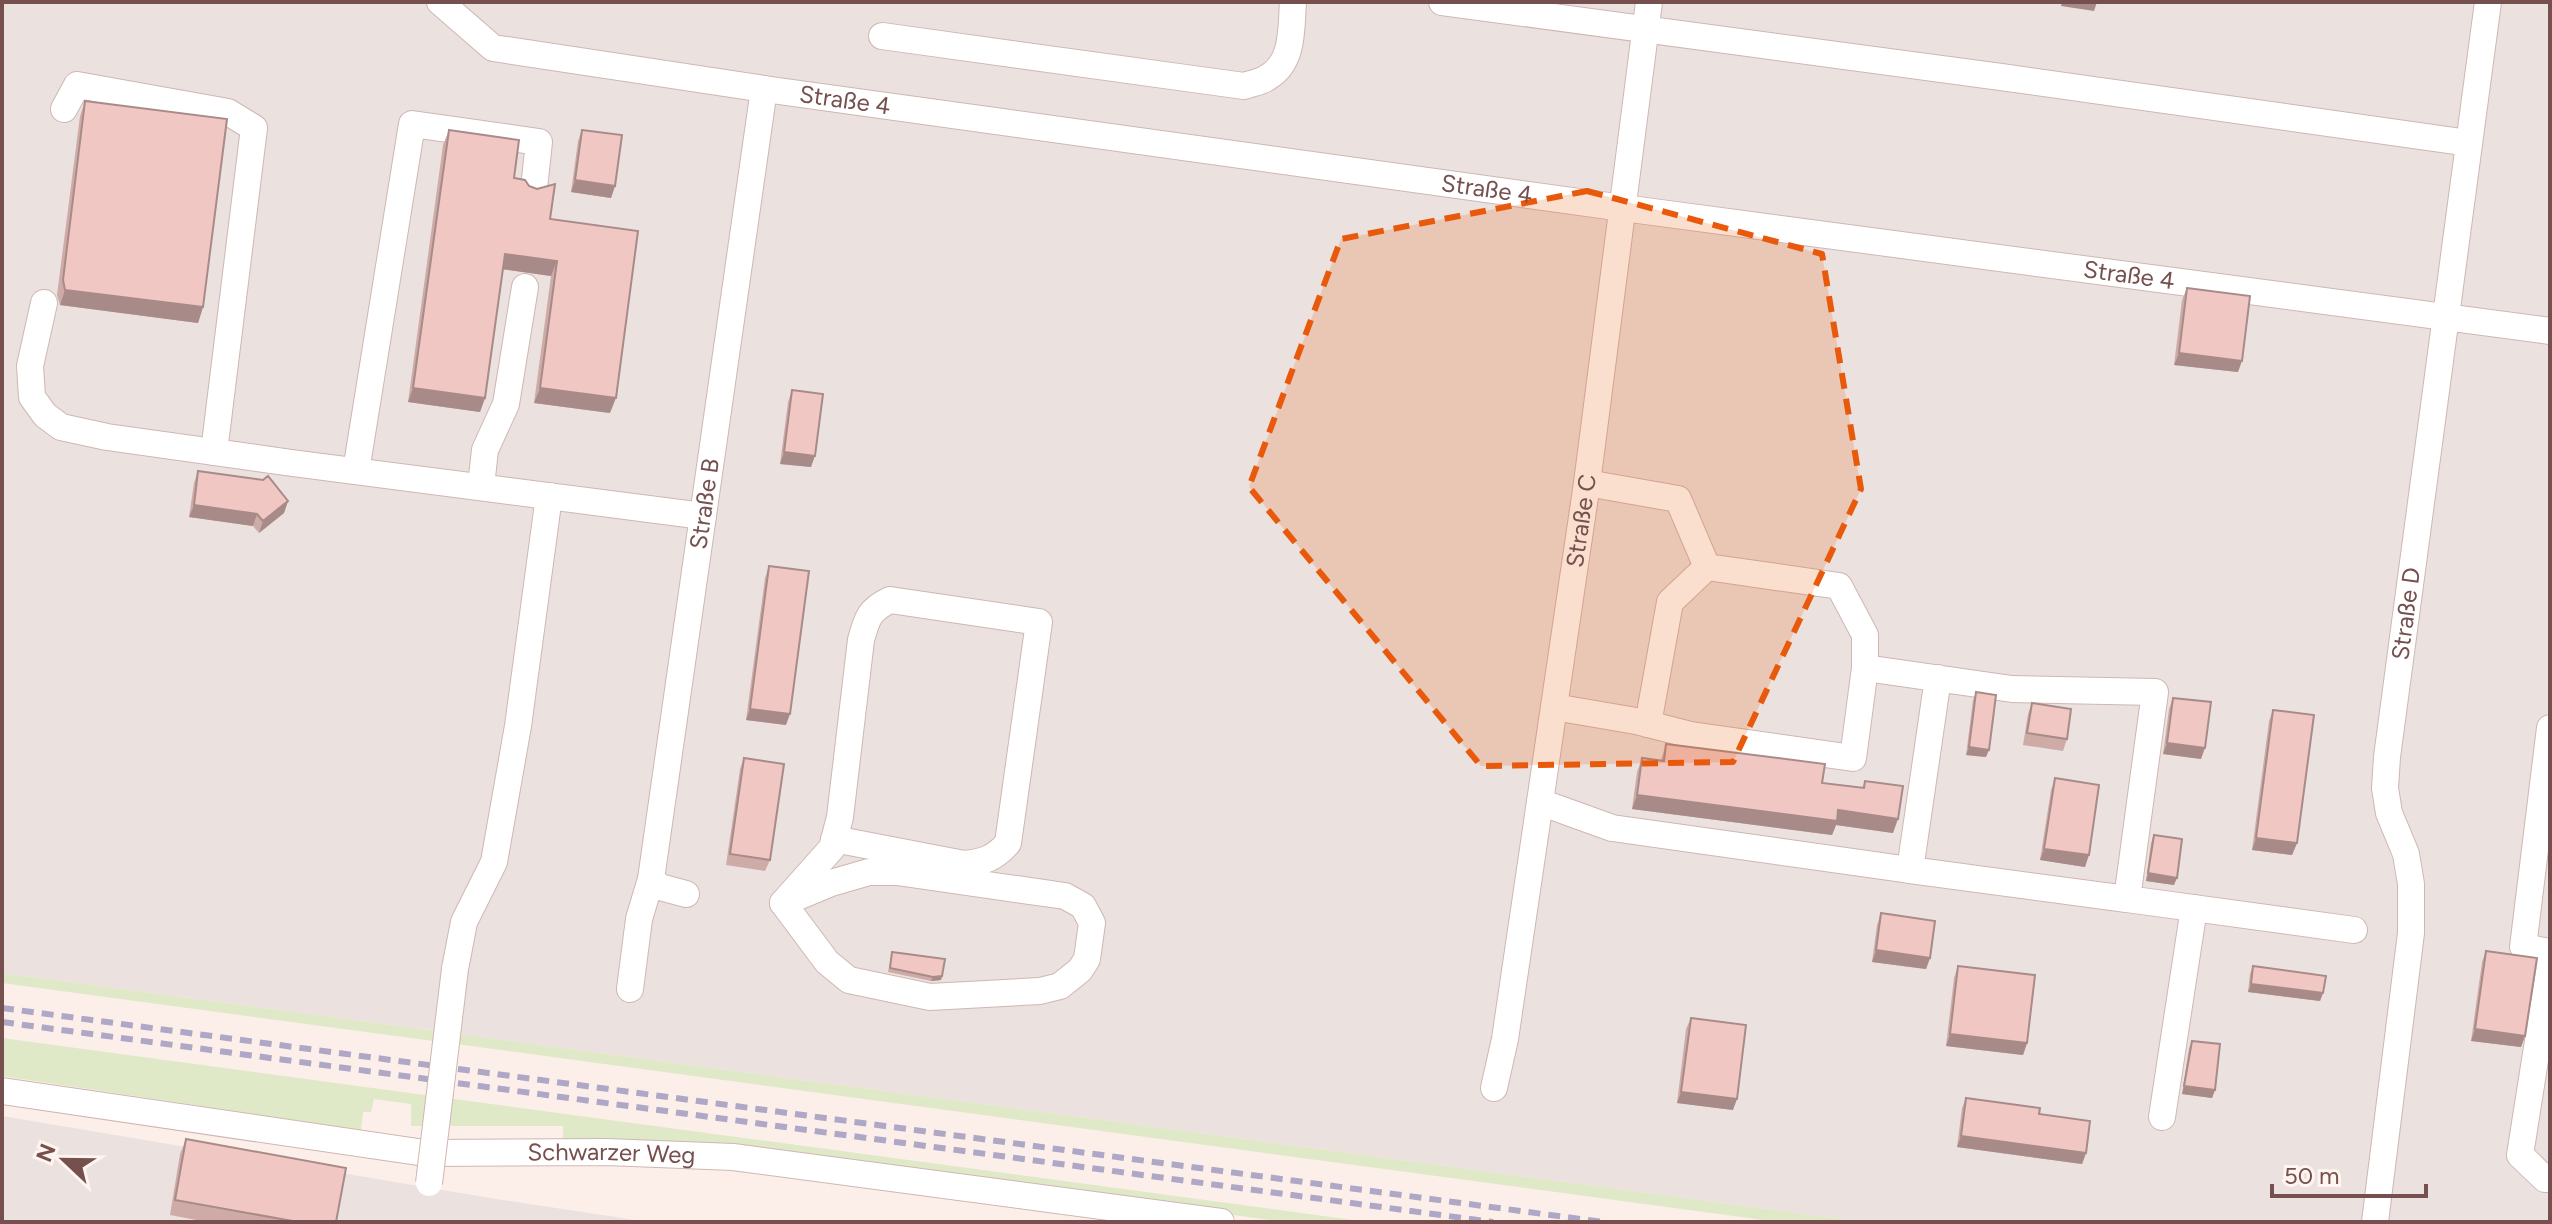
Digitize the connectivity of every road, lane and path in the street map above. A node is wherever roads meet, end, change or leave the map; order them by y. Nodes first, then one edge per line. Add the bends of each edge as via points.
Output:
1 (440, 2) edge
2 (1293, 2) edge
3 (1442, 2) edge
4 (1649, 2) edge
5 (2488, 2) edge
6 (1645, 30) junction
7 (882, 36) dead end
8 (764, 89) junction
9 (64, 109) dead end
10 (2469, 143) junction
11 (534, 188) edge
12 (1623, 208) junction
13 (525, 287) dead end
14 (44, 303) dead end
15 (2444, 317) junction
16 (2550, 331) edge
17 (214, 452) junction
18 (356, 471) junction
19 (1587, 483) junction
20 (481, 486) junction
21 (549, 496) junction
22 (703, 516) junction
23 (1707, 567) junction
24 (1865, 668) junction
25 (1938, 678) junction
26 (1554, 707) junction
27 (1648, 724) junction
28 (2550, 728) edge
29 (1540, 802) junction
30 (834, 839) junction
31 (1910, 870) junction
32 (651, 879) junction
33 (686, 894) dead end
34 (2127, 899) junction
35 (783, 903) junction
36 (2194, 908) junction
37 (2354, 930) dead end
38 (2550, 952) edge
39 (2550, 965) edge
40 (630, 989) dead end
41 (1494, 1088) dead end
42 (2, 1091) edge
43 (2162, 1117) dead end
44 (2550, 1179) edge
45 (429, 1183) dead end
46 (1221, 1222) edge
47 (2375, 1222) edge

1 - 8 street, Straße 4 via 493,48
2 - 7 street via 1291,42 1282,65 1268,78 1244,86
3 - 6 street
4 - 6 street, Straße C
5 - 10 street, Straße D
6 - 10 street
6 - 12 street, Straße C
8 - 12 street, Straße 4
8 - 22 street, Straße B
9 - 17 street via 77,85 228,112 254,128
10 - 15 street, Straße D
11 - 18 street via 539,142 412,124
12 - 15 street, Straße 4
12 - 19 street, Straße C
13 - 20 street via 506,404 485,450
14 - 17 street via 30,366 32,397 45,415 61,427
15 - 16 street, Straße 4
15 - 47 street, Straße D via 2387,757 2389,813 2406,854 2411,884 2411,933
17 - 18 street
18 - 20 street
19 - 23 street via 1678,499
19 - 26 street, Straße C
20 - 21 street
21 - 22 street
21 - 45 street, bridge via 494,862 464,922 455,969
22 - 32 street, Straße B
23 - 24 street via 1839,586 1865,635
23 - 27 street via 1670,602
24 - 25 street
24 - 27 street via 1853,758
25 - 31 street
25 - 34 street via 2012,689 2155,692
26 - 27 street
26 - 29 street, Straße C
28 - 38 street via 2523,947
29 - 31 street via 1612,828
29 - 41 street, Straße C
30 - 30 street via 861,640 876,607 890,600 1039,622 1008,843 997,856 964,864
30 - 35 street via 832,848
31 - 34 street
32 - 33 street
32 - 40 street, Straße B via 639,919
34 - 36 street
35 - 35 street via 869,872 897,872 1065,896 1083,906 1092,923 1091,941 1080,970 1060,986 930,997 849,980 827,962
36 - 37 street
36 - 43 street
39 - 44 street via 2520,1155
42 - 46 street, Schwarzer Weg via 425,1153 733,1157

